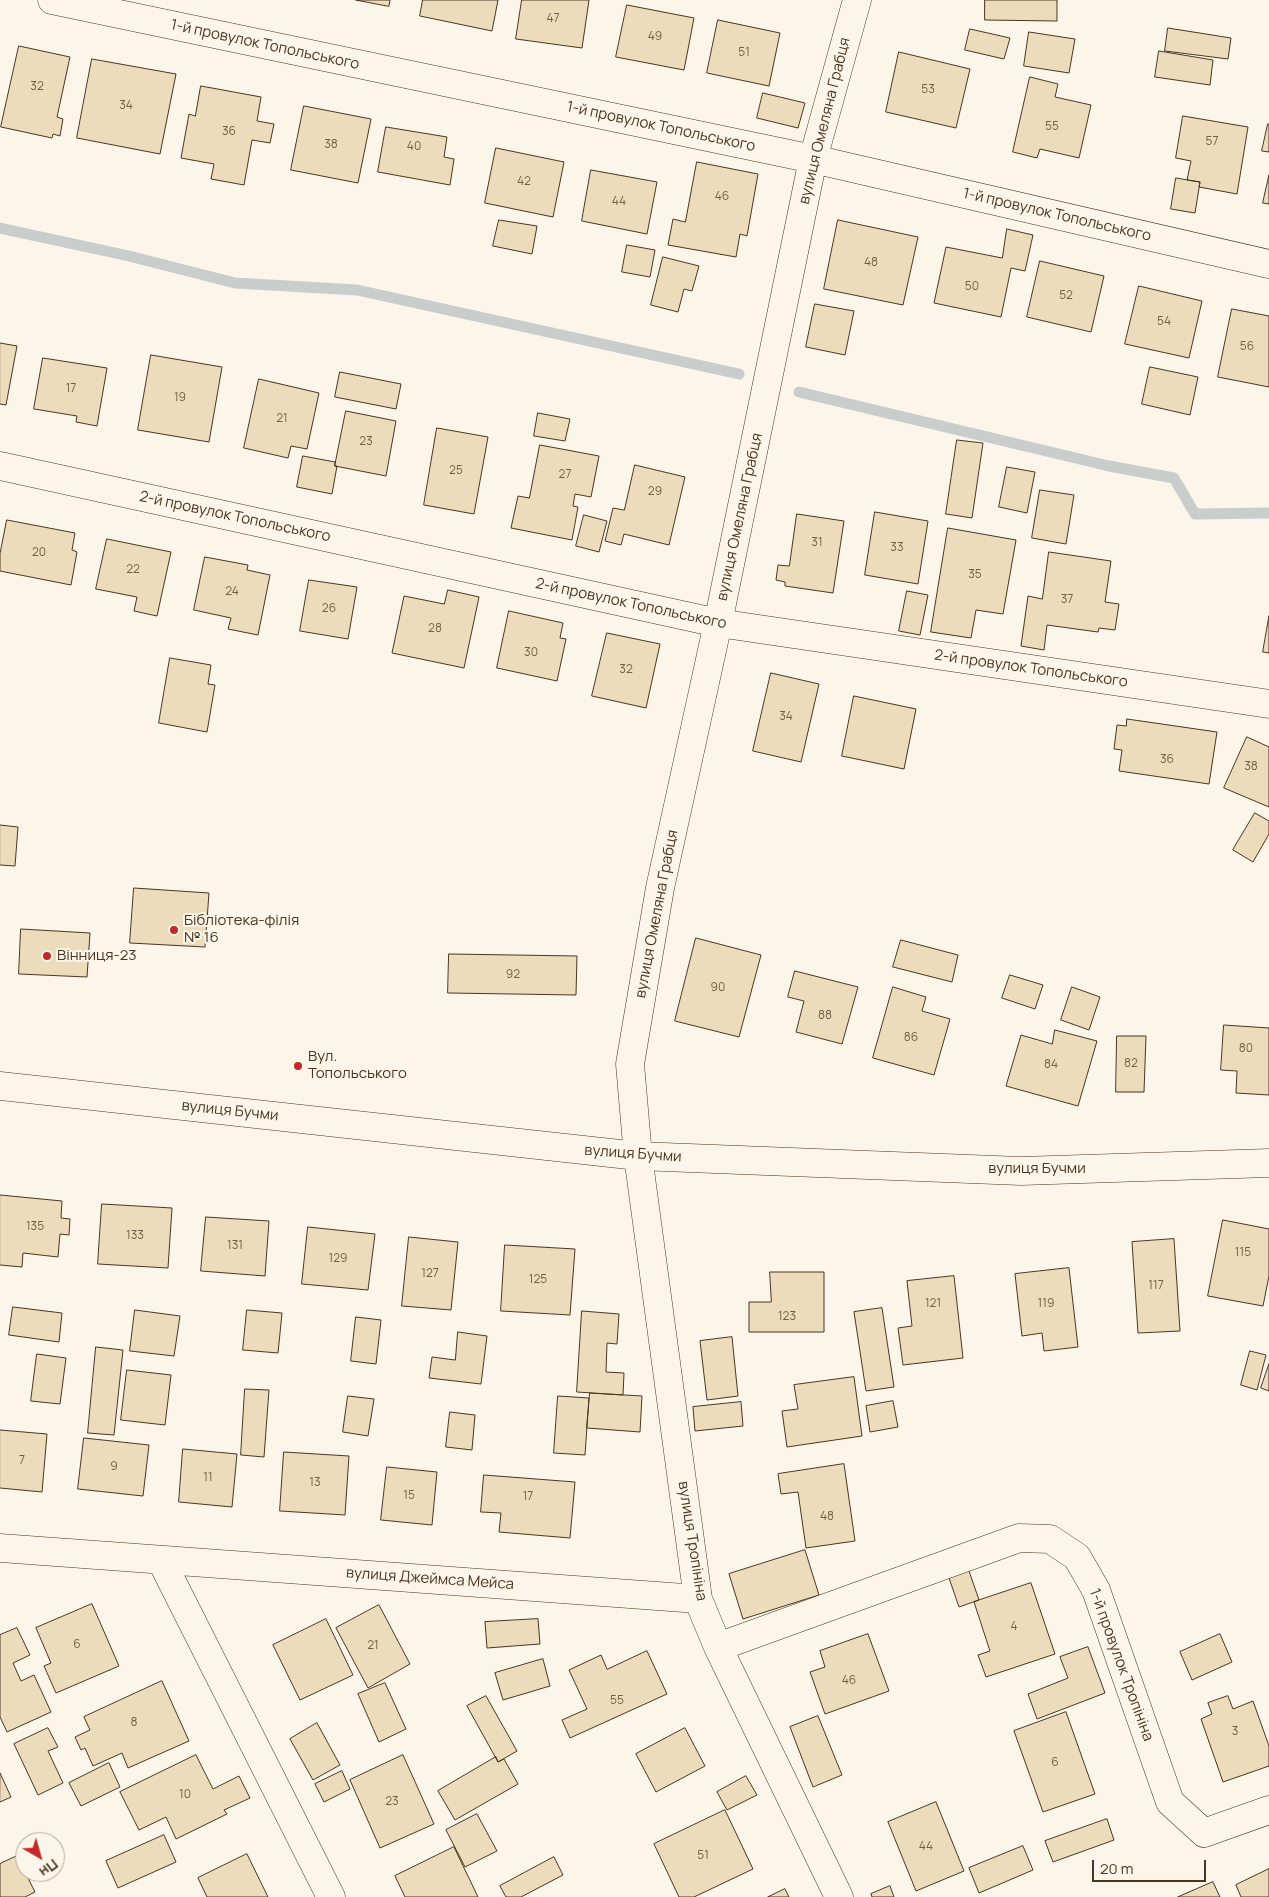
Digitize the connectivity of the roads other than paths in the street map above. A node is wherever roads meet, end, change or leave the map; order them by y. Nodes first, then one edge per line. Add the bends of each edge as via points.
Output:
1 (52, 0) edge
2 (857, 0) edge
3 (813, 159) junction
4 (1269, 264) edge
5 (0, 466) edge
6 (718, 623) junction
7 (1269, 704) edge
8 (0, 1086) edge
9 (638, 1156) junction
10 (1269, 1163) edge
11 (0, 1548) edge
12 (161, 1560) junction
13 (698, 1599) junction
14 (718, 1647) junction
15 (1269, 1810) edge
16 (331, 1897) edge
17 (839, 1897) edge

1 - 3 street, 1-й провулок Топольського
2 - 3 street, вулиця Омеляна Грабця
3 - 4 street, 1-й провулок Топольського
3 - 6 street, вулиця Омеляна Грабця
5 - 6 street, 2-й провулок Топольського
6 - 7 street, 2-й провулок Топольського
6 - 9 street, вулиця Омеляна Грабця via 660,888 630,1064
8 - 9 street, вулиця Бучми
9 - 10 street, вулиця Бучми via 1021,1171
9 - 13 street, вулиця Тропініна
11 - 12 street, вулиця Джеймса Мейса
12 - 13 street, вулиця Джеймса Мейса
12 - 16 street
13 - 14 street, вулиця Тропініна
14 - 15 street, 1-й провулок Тропініна via 1019,1538 1050,1539 1077,1557 1096,1590 1170,1802 1204,1834
14 - 17 street, вулиця Тропініна

